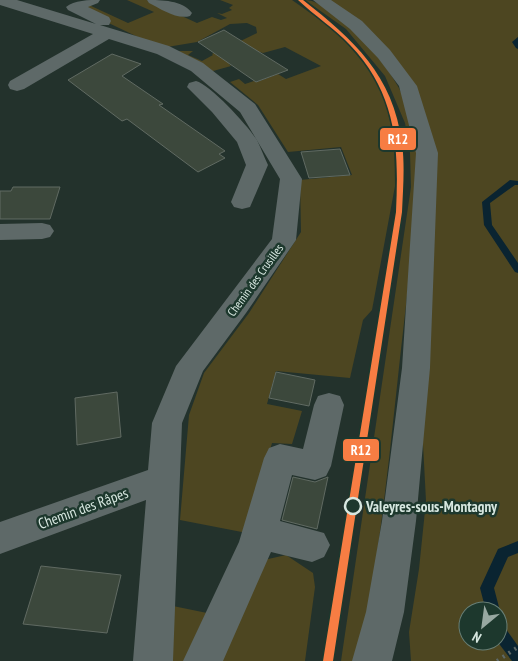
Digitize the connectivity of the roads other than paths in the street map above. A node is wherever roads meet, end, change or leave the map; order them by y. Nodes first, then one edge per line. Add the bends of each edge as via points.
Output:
1 (92, 0) edge
2 (155, 0) edge
3 (321, 0) edge
4 (3, 1) edge
5 (184, 13) dead end
6 (107, 33) junction
7 (163, 50) junction
8 (184, 61) junction
9 (57, 62) junction
10 (16, 67) dead end
11 (17, 85) dead end
12 (242, 202) dead end
13 (42, 231) dead end
14 (0, 232) edge
15 (329, 405) dead end
16 (165, 478) junction
17 (260, 533) junction
18 (0, 538) edge
19 (312, 545) dead end
20 (153, 661) edge
21 (203, 661) edge
22 (372, 661) edge

1 - 7 street via 74,7
2 - 5 street
3 - 22 street via 361,31 384,54 408,86 427,153 416,368 396,539 385,612
4 - 6 street, Chemin des Crusilles
6 - 7 street, Chemin des Crusilles
6 - 9 street
7 - 8 street, Chemin des Crusilles
8 - 12 street via 181,74 219,108 247,141 257,165
8 - 16 street, Chemin des Crusilles via 197,67 248,108 291,180 284,240 190,366 167,423
9 - 10 street
9 - 11 street
13 - 14 street
15 - 17 street via 315,466 280,458
16 - 18 street, Chemin des Râpes
16 - 20 street, Chemin des Crusilles
17 - 19 street
17 - 21 street

